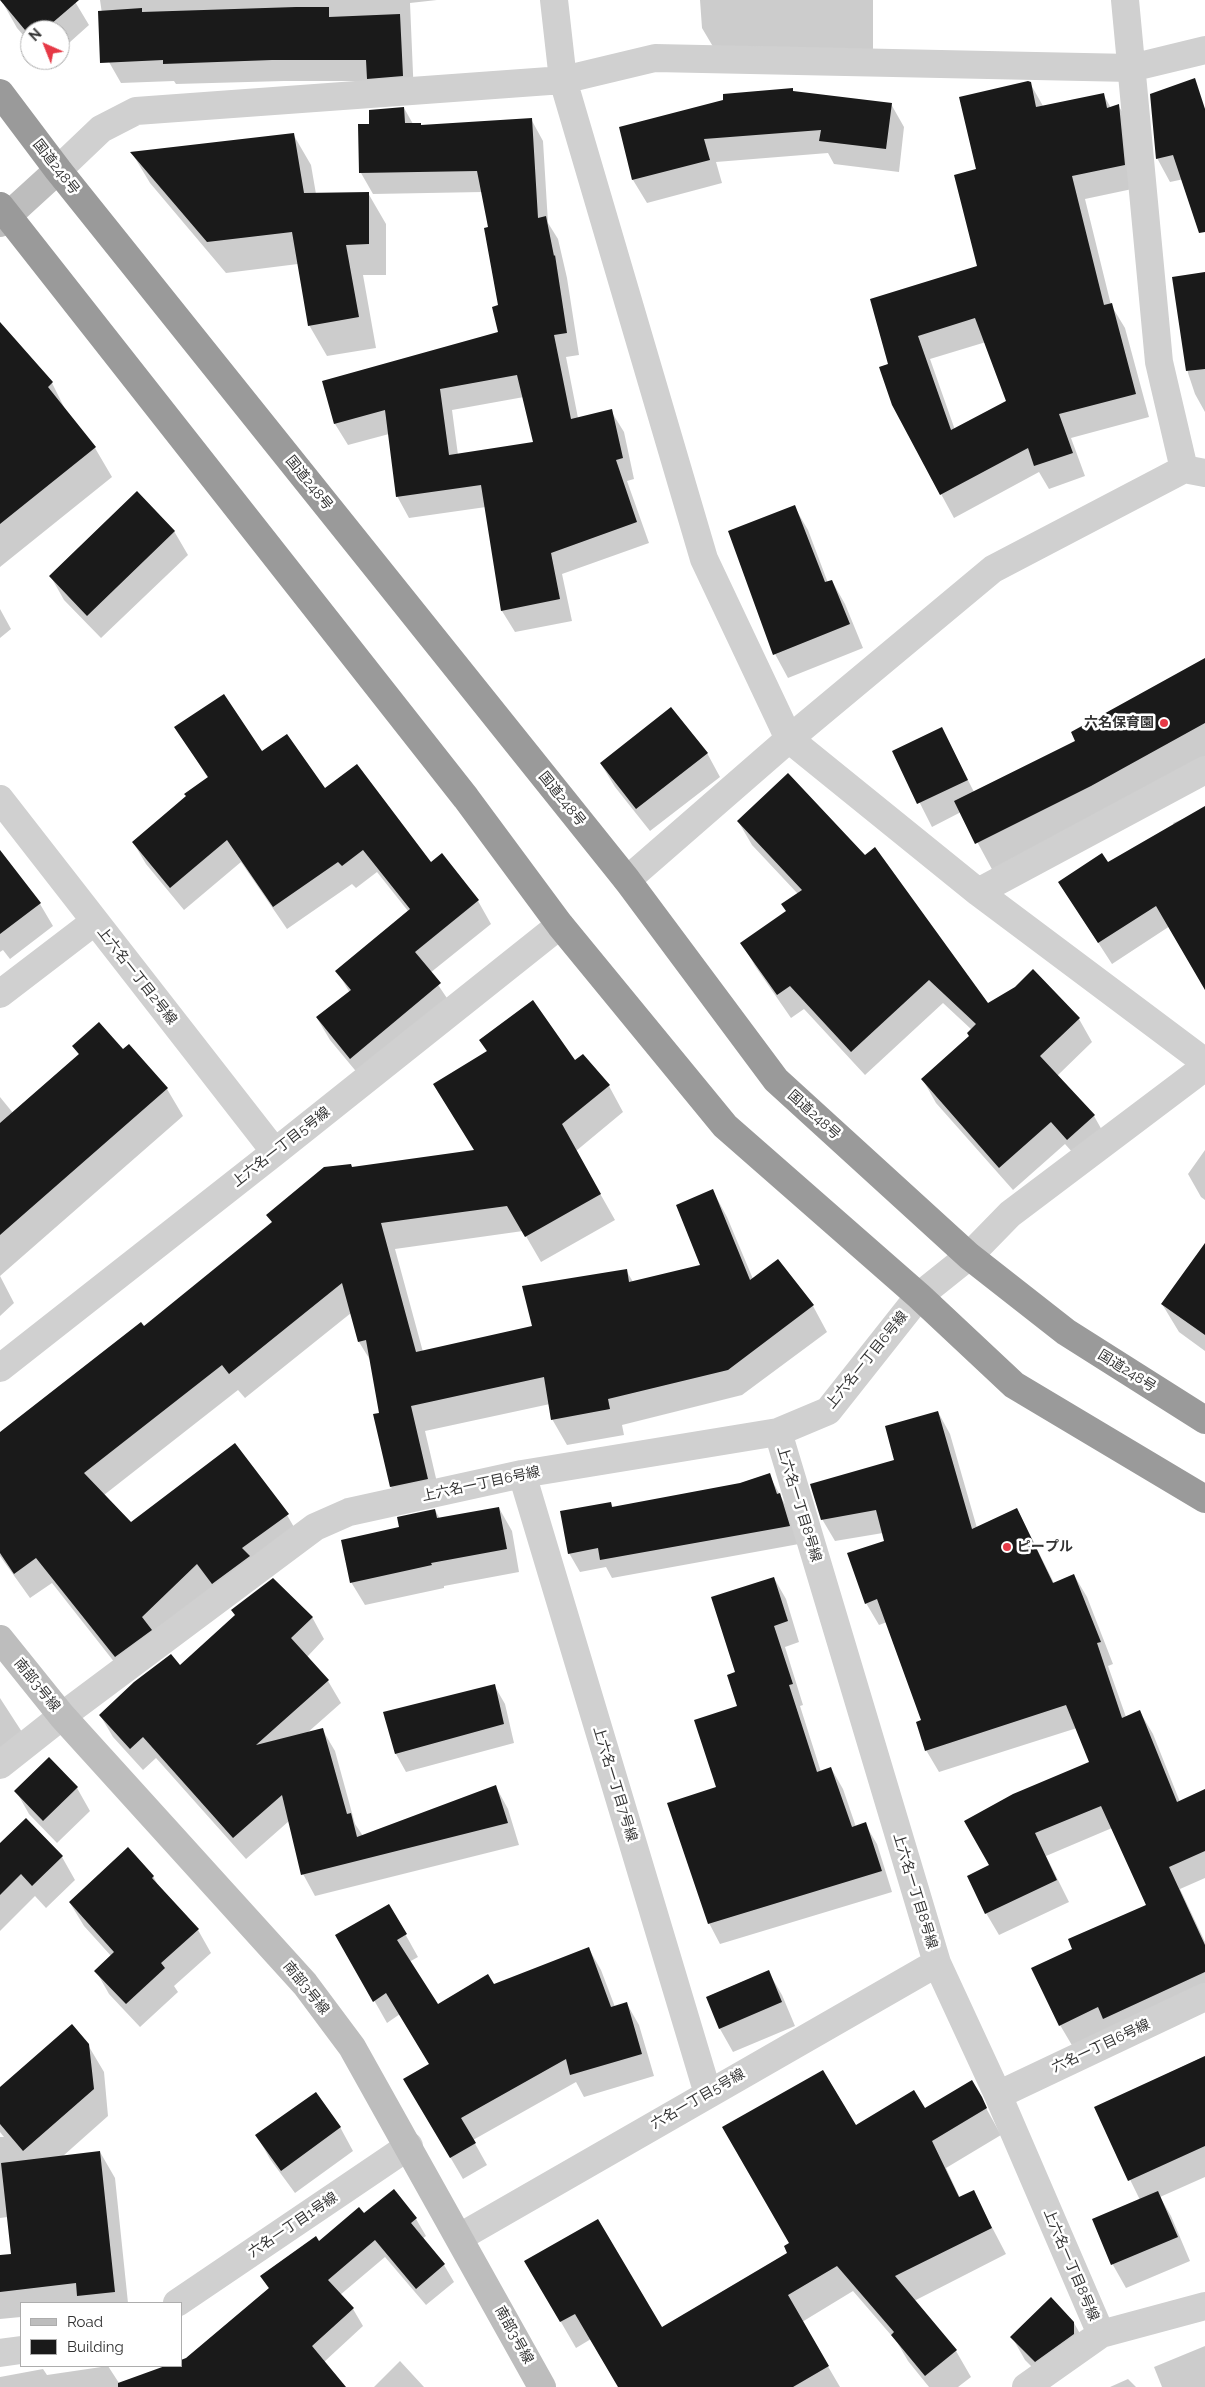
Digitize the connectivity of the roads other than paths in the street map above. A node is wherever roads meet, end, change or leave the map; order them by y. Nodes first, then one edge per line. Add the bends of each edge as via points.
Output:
1 (554, 0) edge
2 (1125, 0) edge
3 (1205, 50) edge
4 (1130, 68) junction
5 (564, 80) junction
6 (0, 93) edge
7 (58, 170) junction
8 (2, 215) edge
9 (1195, 471) edge
10 (789, 739) junction
11 (1205, 770) edge
12 (0, 799) edge
13 (627, 880) junction
14 (978, 892) junction
15 (94, 922) junction
16 (560, 925) junction
17 (0, 994) edge
18 (1205, 1062) edge
19 (1205, 1067) edge
20 (275, 1152) junction
21 (968, 1256) junction
22 (919, 1296) junction
23 (0, 1368) edge
24 (1205, 1420) edge
25 (778, 1432) junction
26 (522, 1474) junction
27 (1205, 1499) edge
28 (0, 1639) edge
29 (62, 1716) junction
30 (0, 1765) edge
31 (937, 1963) junction
32 (1205, 1998) edge
33 (708, 2094) junction
34 (998, 2095) junction
35 (409, 2146) junction
36 (460, 2237) junction
37 (178, 2302) edge
38 (1205, 2306) edge
39 (1101, 2334) junction
40 (20, 2350) edge
41 (0, 2353) edge
42 (542, 2387) edge
43 (1026, 2387) edge

1 - 5 street
2 - 4 street
3 - 4 street
4 - 5 street via 655,58
4 - 9 street via 1159,362
5 - 7 street via 136,110 100,129
5 - 10 street via 704,559
6 - 7 highway, 国道248号
7 - 8 street
7 - 13 highway, 国道248号
8 - 16 highway via 466,798
9 - 10 street via 993,569
10 - 13 street
10 - 14 street
11 - 14 street
12 - 15 street, 上六名一丁目2号線
13 - 21 highway, 国道248号 via 776,1080
14 - 18 street
15 - 17 street
15 - 20 street, 上六名一丁目2号線
16 - 20 street, 上六名一丁目5号線
16 - 22 highway via 725,1126
19 - 21 street, 上六名一丁目6号線 via 1010,1214
20 - 23 street, 上六名一丁目5号線
21 - 22 street, 上六名一丁目6号線
21 - 24 highway, 国道248号 via 1066,1332
22 - 25 street, 上六名一丁目6号線 via 828,1412
22 - 27 highway via 1014,1385
25 - 26 street, 上六名一丁目6号線
25 - 31 street, 上六名一丁目8号線
26 - 29 street, 上六名一丁目6号線 via 349,1512 315,1527
26 - 33 street, 上六名一丁目7号線
28 - 29 street, 南部3号線
29 - 30 street, 上六名一丁目6号線
29 - 35 street, 南部3号線 via 305,1984 352,2047
31 - 33 street, 六名一丁目5号線
31 - 34 street, 上六名一丁目8号線
32 - 34 street, 六名一丁目6号線
33 - 36 street, 六名一丁目5号線
34 - 39 street, 上六名一丁目8号線
35 - 36 street, 南部3号線
35 - 37 street, 六名一丁目1号線
36 - 42 street, 南部3号線
38 - 39 street
39 - 43 street
40 - 41 street

